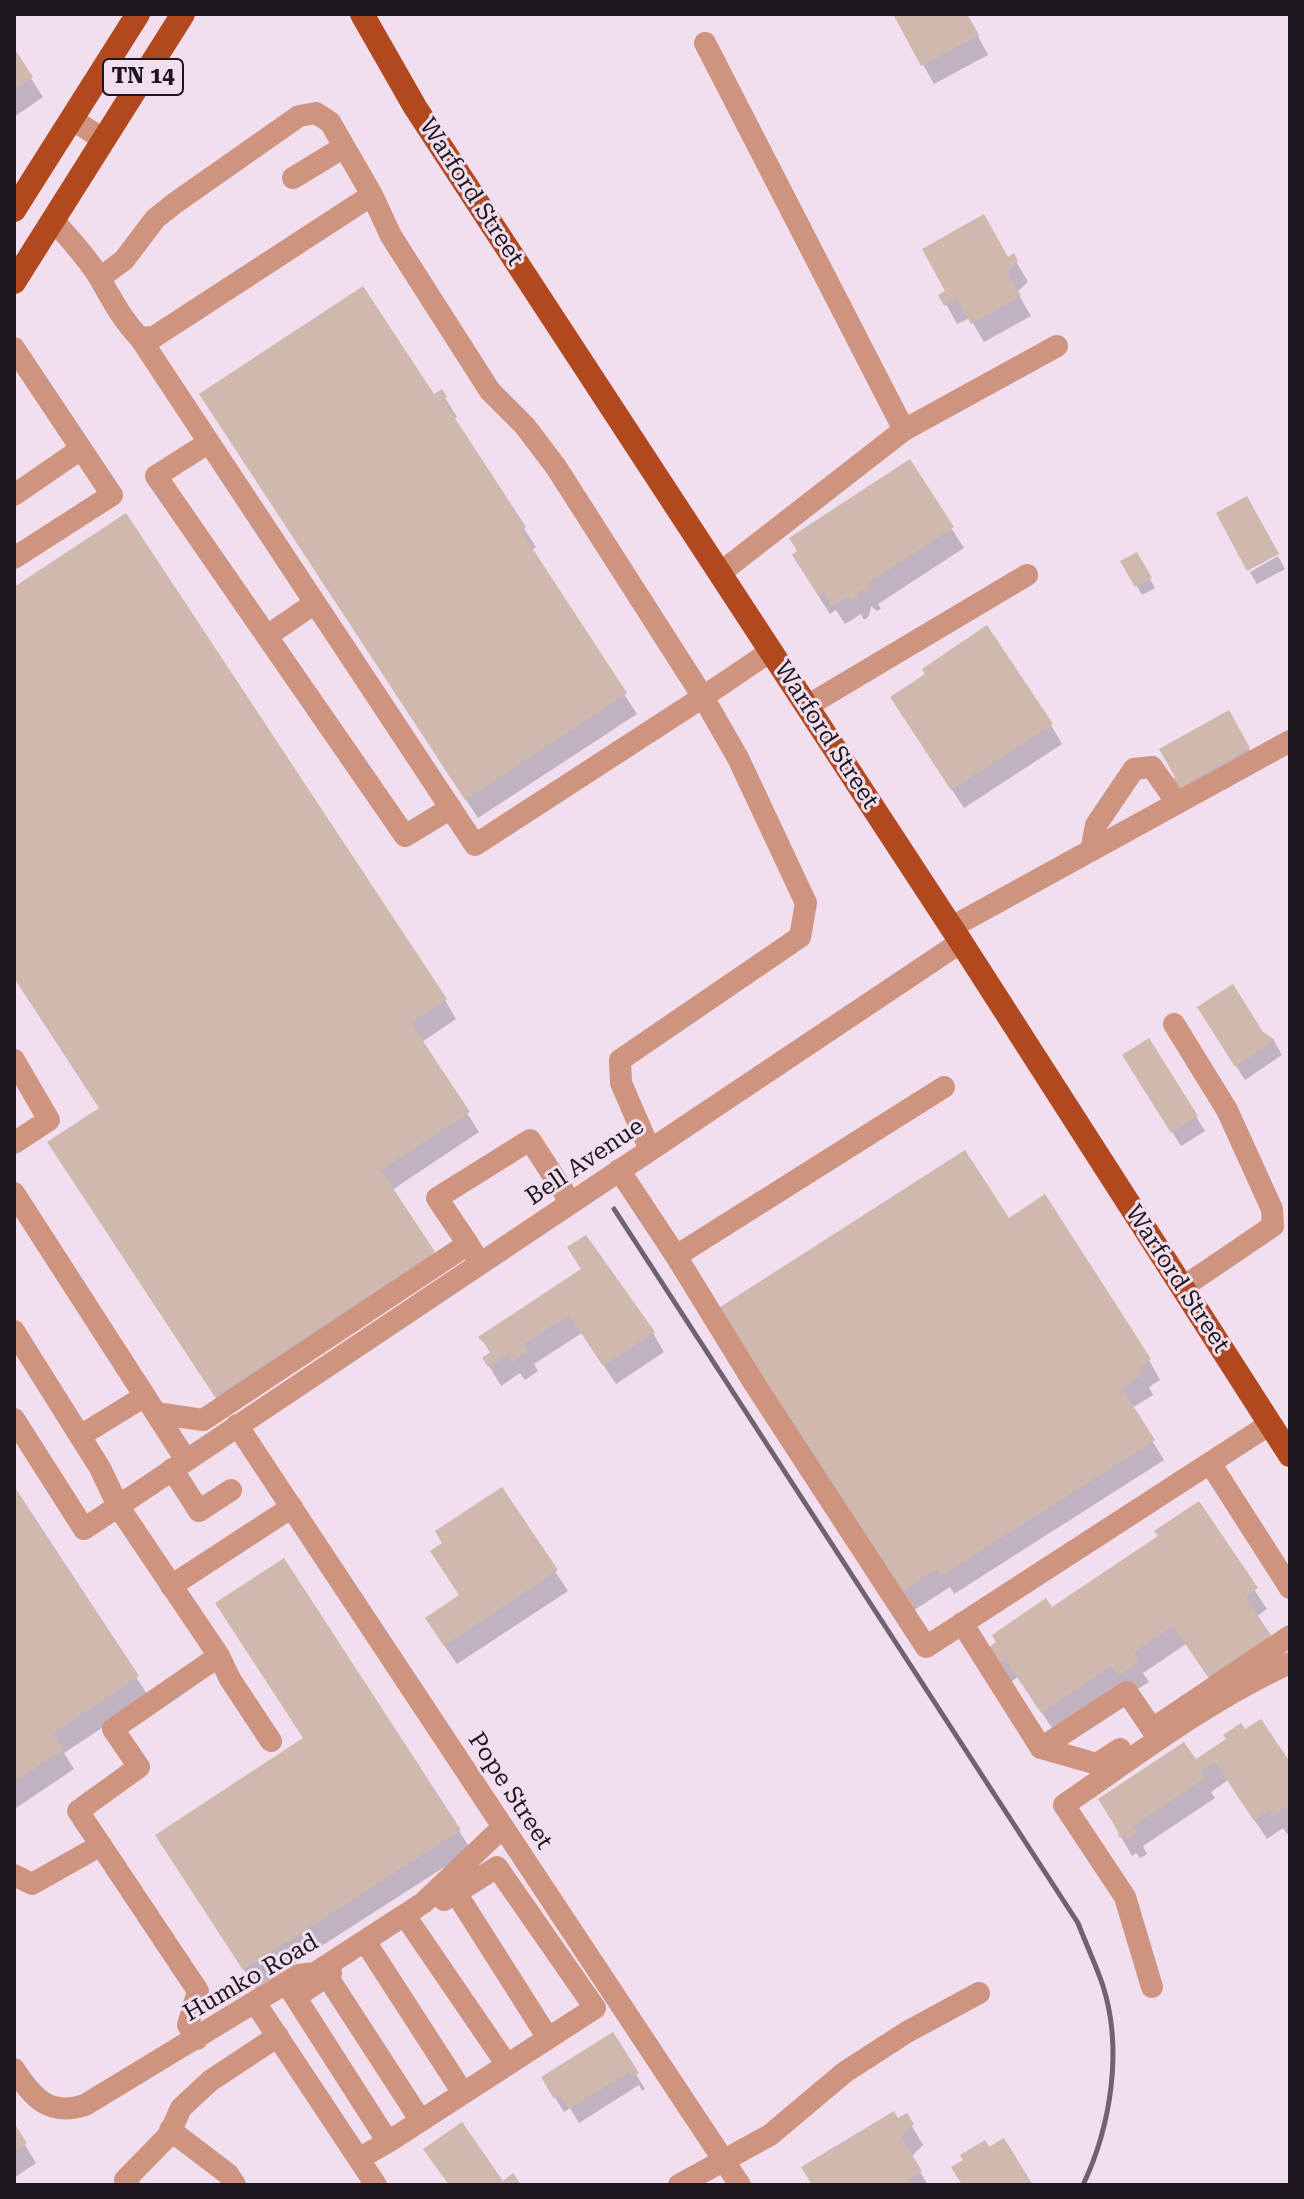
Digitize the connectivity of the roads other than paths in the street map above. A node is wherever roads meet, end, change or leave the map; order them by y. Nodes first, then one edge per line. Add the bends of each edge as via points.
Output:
1 (138, 14) edge
2 (183, 14) edge
3 (362, 14) edge
4 (705, 43) dead end
5 (72, 119) junction
6 (104, 140) junction
7 (344, 147) junction
8 (293, 178) dead end
9 (372, 195) junction
10 (14, 210) edge
11 (53, 220) junction
12 (100, 278) junction
13 (14, 282) edge
14 (140, 338) junction
15 (1057, 346) dead end
16 (14, 348) edge
17 (904, 430) junction
18 (208, 443) junction
19 (81, 449) junction
20 (14, 495) edge
21 (14, 558) edge
22 (720, 573) junction
23 (1027, 575) dead end
24 (315, 603) junction
25 (267, 636) junction
26 (771, 651) junction
27 (703, 697) junction
28 (807, 706) junction
29 (1290, 741) edge
30 (1177, 803) junction
31 (451, 808) junction
32 (1091, 851) junction
33 (956, 934) junction
34 (1174, 1024) dead end
35 (14, 1060) edge
36 (944, 1087) dead end
37 (14, 1143) edge
38 (650, 1150) junction
39 (619, 1170) junction
40 (14, 1193) edge
41 (571, 1203) junction
42 (474, 1254) junction
43 (676, 1256) junction
44 (1183, 1287) junction
45 (14, 1331) edge
46 (150, 1405) junction
47 (14, 1419) edge
48 (1270, 1424) junction
49 (237, 1425) junction
50 (80, 1436) junction
51 (1290, 1455) edge
52 (1210, 1463) junction
53 (179, 1464) junction
54 (231, 1490) dead end
55 (118, 1506) junction
56 (292, 1507) junction
57 (171, 1586) junction
58 (1290, 1588) edge
59 (962, 1623) junction
60 (1290, 1636) edge
61 (219, 1656) junction
62 (1290, 1663) edge
63 (1152, 1729) junction
64 (271, 1741) dead end
65 (1041, 1748) junction
66 (503, 1827) junction
67 (101, 1845) junction
68 (14, 1875) edge
69 (452, 1888) junction
70 (410, 1923) junction
71 (370, 1949) junction
72 (327, 1976) junction
73 (1152, 1987) dead end
74 (291, 1990) junction
75 (979, 1993) dead end
76 (256, 2004) junction
77 (278, 2036) junction
78 (548, 2038) junction
79 (197, 2039) junction
80 (507, 2065) junction
81 (14, 2069) edge
82 (463, 2093) junction
83 (421, 2121) junction
84 (170, 2130) junction
85 (388, 2142) junction
86 (360, 2158) junction
87 (724, 2162) junction
88 (371, 2183) edge
89 (129, 2185) edge
90 (235, 2185) edge
91 (679, 2185) edge
92 (740, 2185) edge

1 - 5 main road, TN 14
2 - 6 main road, TN 14
3 - 22 main road, Warford Street via 415,107
4 - 17 street
5 - 6 street
5 - 10 main road, TN 14
6 - 11 main road, TN 14
7 - 8 street
7 - 9 street
7 - 12 street via 330,122 316,113 290,122 155,219 124,260
9 - 14 street via 154,337
9 - 27 street via 391,236 490,391 556,467
11 - 12 street
11 - 13 main road, TN 14
12 - 14 street
14 - 18 street
15 - 17 street
16 - 19 street
17 - 22 street
18 - 24 street
18 - 25 street via 156,476
19 - 20 street
19 - 21 street via 112,495
22 - 26 main road, Warford Street
23 - 28 street
24 - 25 street
24 - 31 street
25 - 31 street via 405,836
26 - 27 street
26 - 28 main road, Warford Street
27 - 31 street via 475,845
27 - 38 street via 738,758 806,903 800,937 620,1060 621,1083
28 - 33 main road, Warford Street
29 - 30 street, Bell Avenue
30 - 32 street, Bell Avenue
30 - 32 street via 1152,767 1134,769 1096,825
32 - 33 street, Bell Avenue
33 - 38 street, Bell Avenue
33 - 44 main road, Warford Street
34 - 44 street via 1227,1110 1272,1209 1273,1226
35 - 37 street via 49,1120
36 - 43 street
38 - 39 street, Bell Avenue
39 - 41 street, Bell Avenue
39 - 43 street
40 - 46 street
41 - 42 street, Bell Avenue
41 - 42 street via 530,1140 437,1198
42 - 46 street via 203,1420
42 - 49 street, Bell Avenue
43 - 59 street via 926,1647
44 - 48 main road, Warford Street
45 - 50 street
46 - 50 street
46 - 53 street
47 - 55 street, Bell Avenue via 84,1529
48 - 51 main road, Warford Street
48 - 52 street
49 - 53 street, Bell Avenue
49 - 56 street, Pope Street
50 - 55 street
52 - 58 street
52 - 59 street
53 - 54 street via 199,1511
53 - 55 street, Bell Avenue
55 - 57 street
56 - 57 street
56 - 66 street, Pope Street
57 - 61 street
59 - 65 street
60 - 63 street
61 - 64 street
61 - 67 street via 113,1729 139,1767 78,1811
62 - 73 street via 1211,1707 1064,1805 1125,1897
63 - 65 street via 1097,1764
63 - 65 street via 1127,1692
66 - 69 street, Humko Road
66 - 87 street, Pope Street
67 - 68 street via 32,1884
67 - 79 street via 198,1991 188,2025
69 - 70 street
69 - 74 street, Humko Road via 315,1973 299,1975
69 - 78 street
69 - 78 street via 497,1867 595,2008
70 - 71 street
70 - 80 street
71 - 72 street
71 - 82 street
72 - 74 street
72 - 83 street
74 - 76 street, Humko Road
74 - 85 street
75 - 87 street via 845,2072 770,2135
76 - 77 street
76 - 79 street, Humko Road
77 - 84 street via 210,2081 181,2108
77 - 86 street
78 - 80 street
79 - 81 street, Humko Road via 74,2108 38,2101
80 - 82 street
82 - 83 street
83 - 85 street
84 - 89 street via 125,2180
84 - 90 street
85 - 86 street
86 - 88 street
87 - 91 street
87 - 92 street, Pope Street

